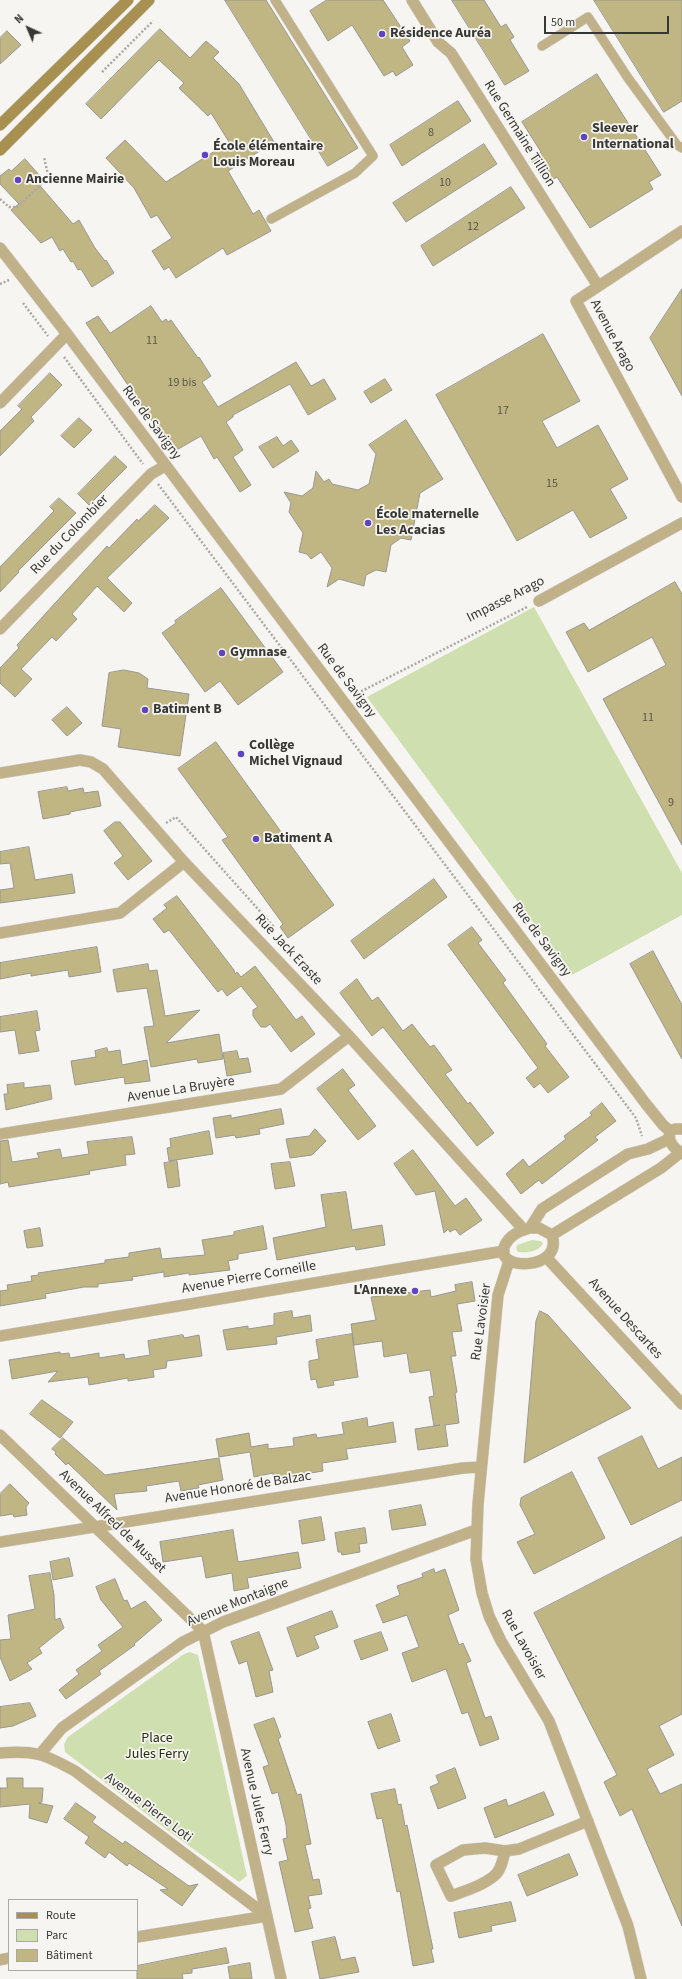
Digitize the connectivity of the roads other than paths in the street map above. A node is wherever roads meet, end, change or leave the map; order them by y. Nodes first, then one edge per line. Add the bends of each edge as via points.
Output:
1 (128, 0) edge
2 (149, 0) edge
3 (275, 0) edge
4 (412, 0) edge
5 (542, 46) dead end
6 (0, 125) edge
7 (682, 148) edge
8 (0, 150) edge
9 (271, 219) dead end
10 (682, 231) edge
11 (0, 248) edge
12 (598, 286) junction
13 (67, 334) junction
14 (0, 403) edge
15 (165, 466) junction
16 (682, 497) edge
17 (682, 523) edge
18 (539, 601) road end
19 (0, 629) edge
20 (0, 772) edge
21 (184, 862) junction
22 (0, 933) edge
23 (349, 1036) junction
24 (682, 1129) edge
25 (0, 1134) edge
26 (670, 1135) junction
27 (681, 1153) edge
28 (527, 1229) junction
29 (552, 1235) junction
30 (506, 1256) junction
31 (546, 1256) junction
32 (0, 1336) edge
33 (682, 1404) edge
34 (0, 1435) edge
35 (481, 1467) junction
36 (94, 1526) junction
37 (476, 1530) junction
38 (0, 1542) edge
39 (203, 1631) junction
40 (0, 1753) edge
41 (41, 1754) junction
42 (588, 1820) junction
43 (505, 1850) junction
44 (267, 1916) junction
45 (138, 1937) edge
46 (281, 1979) edge
47 (641, 1979) edge

1 - 6 main road
2 - 8 main road
3 - 9 lane via 373,156 354,173
4 - 12 street, Rue Germaine Tillion via 438,42 451,53
5 - 7 lane via 588,17 628,78 677,145
10 - 12 street, Avenue Arago
11 - 13 street, Rue de Savigny
12 - 16 street, Avenue Arago via 576,301
13 - 14 street
13 - 15 street, Rue de Savigny
15 - 19 street, Rue du Colombier via 151,474
15 - 26 street, Rue de Savigny
17 - 18 street, Impasse Arago
20 - 21 street, Rue Jack Eraste via 80,760 91,762 103,769
21 - 22 street via 120,913
21 - 23 street, Rue Jack Eraste
23 - 25 street, Avenue La Bruyère via 281,1089
23 - 28 street, Rue Jack Eraste
24 - 26 street via 675,1129
26 - 27 street, Rue de Savigny
26 - 28 street via 648,1149 628,1154 542,1209
27 - 29 street
28 - 29 street via 539,1228
28 - 30 street via 509,1238
29 - 31 street via 554,1243
30 - 31 street via 514,1264 526,1265
30 - 32 street, Avenue Pierre Corneille
30 - 35 street, Rue Lavoisier via 498,1295
31 - 33 street, Avenue Descartes
34 - 36 street, Avenue Alfred de Musset
35 - 36 street, Avenue Honoré de Balzac
35 - 37 street, Rue Lavoisier
36 - 38 street, Avenue Honoré de Balzac
36 - 39 street, Avenue Alfred de Musset
37 - 39 street, Avenue Montaigne
37 - 42 street, Rue Lavoisier via 476,1559 489,1616 549,1721
39 - 41 street, Avenue Montaigne via 183,1642 62,1728
39 - 44 street, Avenue Jules Ferry
40 - 41 street, Avenue Pierre Loti via 21,1751
41 - 44 street, Avenue Pierre Loti via 75,1771
42 - 43 street via 519,1849
42 - 47 street, Rue Lavoisier via 628,1926
43 - 43 street via 463,1850 436,1865 451,1896 472,1889 495,1876 501,1866
44 - 45 street
44 - 46 street, Avenue Jules Ferry

